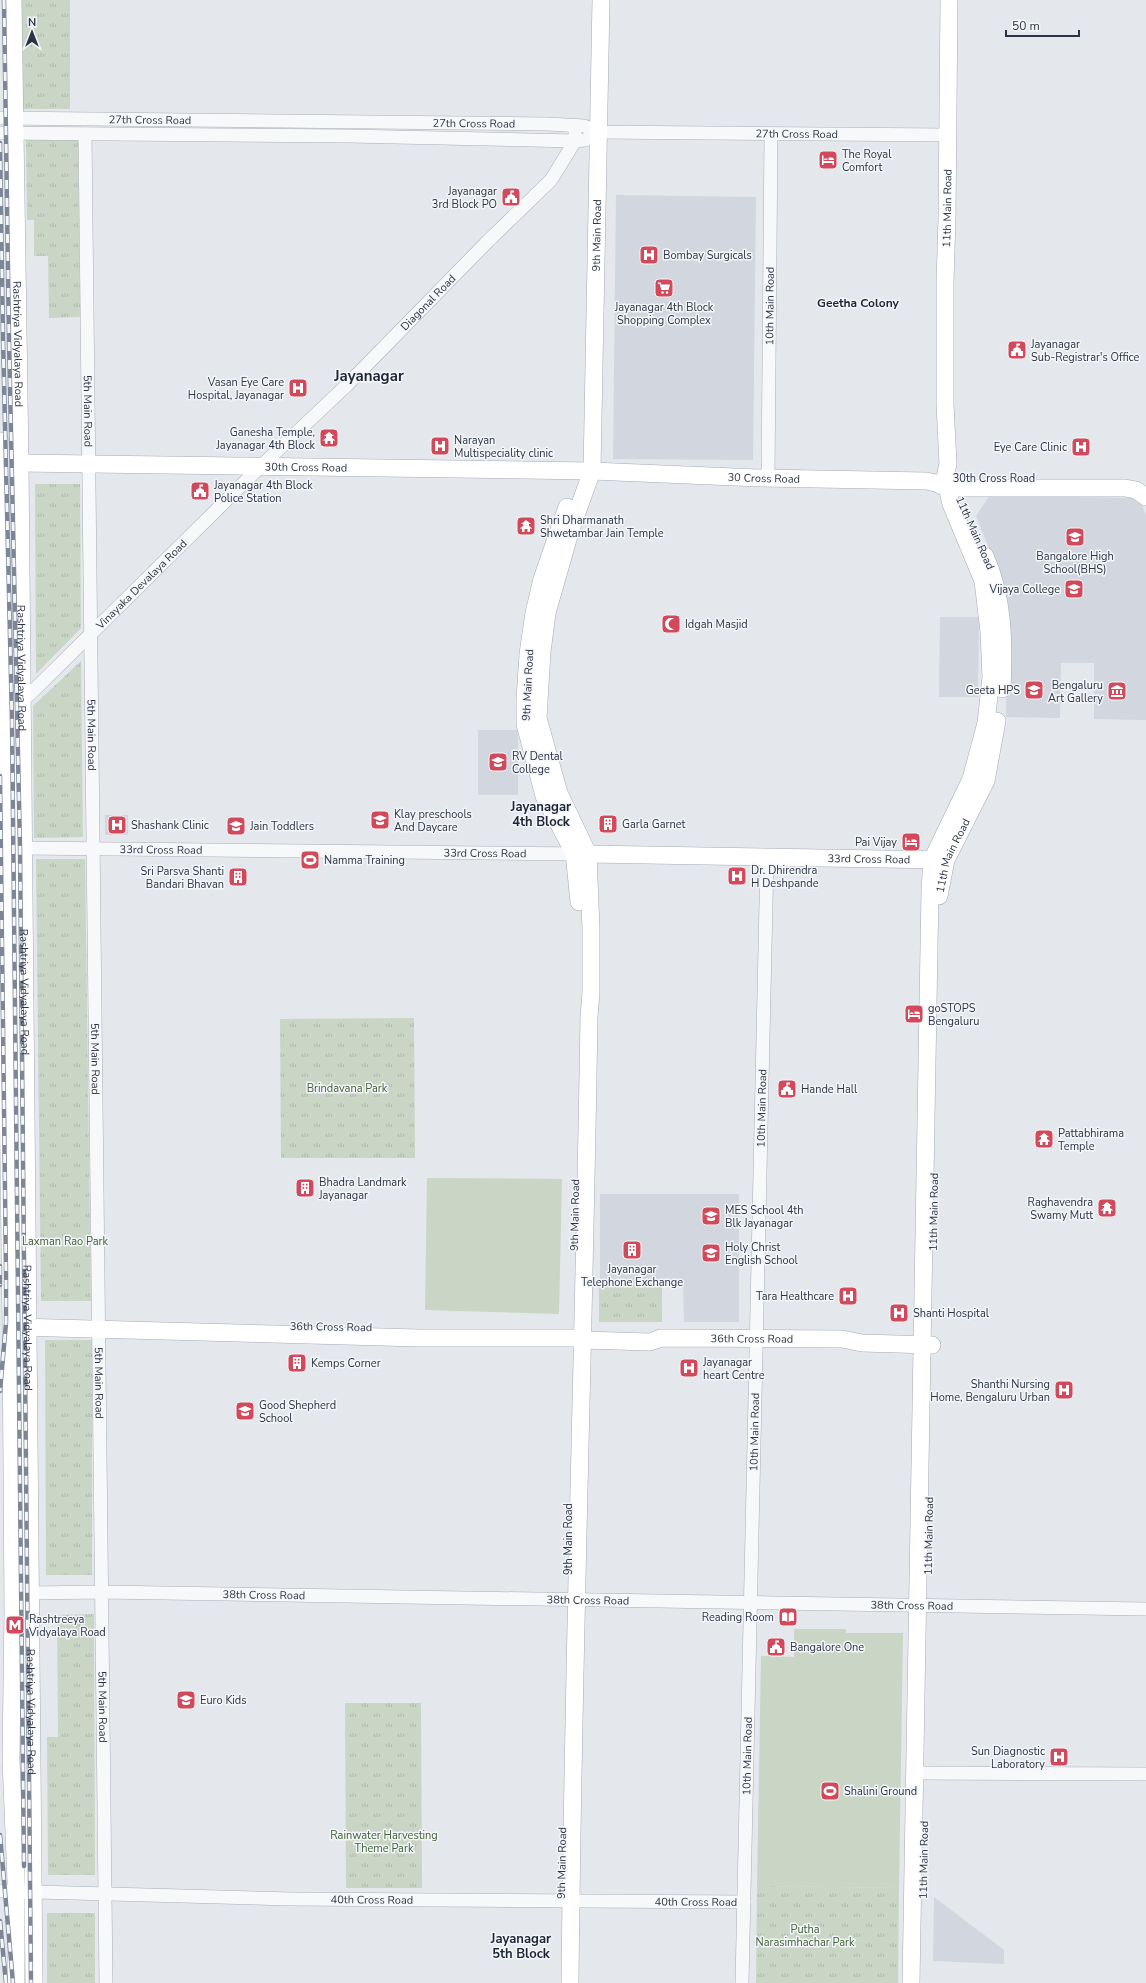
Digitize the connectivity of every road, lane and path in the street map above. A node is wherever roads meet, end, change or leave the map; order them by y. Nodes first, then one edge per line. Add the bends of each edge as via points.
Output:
1 (12, 0) edge
2 (601, 0) edge
3 (949, 0) edge
4 (7, 126) edge
5 (575, 126) junction
6 (598, 132) junction
7 (85, 134) junction
8 (771, 134) junction
9 (947, 135) junction
10 (575, 141) junction
11 (0, 441) edge
12 (0, 463) edge
13 (20, 463) junction
14 (89, 464) junction
15 (260, 467) junction
16 (592, 472) junction
17 (768, 479) junction
18 (947, 480) junction
19 (1146, 483) edge
20 (1146, 497) edge
21 (91, 635) junction
22 (22, 700) junction
23 (2, 701) edge
24 (23, 848) junction
25 (93, 848) junction
26 (581, 854) junction
27 (767, 858) junction
28 (939, 860) junction
29 (13, 1323) edge
30 (99, 1325) junction
31 (578, 1335) junction
32 (756, 1338) junction
33 (926, 1340) junction
34 (102, 1592) junction
35 (30, 1593) junction
36 (572, 1600) junction
37 (752, 1603) junction
38 (923, 1606) junction
39 (1146, 1609) edge
40 (920, 1773) junction
41 (1146, 1774) edge
42 (16, 1891) edge
43 (105, 1895) junction
44 (566, 1902) junction
45 (744, 1902) junction
46 (16, 1983) edge
47 (34, 1983) edge
48 (106, 1983) edge
49 (560, 1983) edge
50 (570, 1983) edge
51 (742, 1983) edge
52 (911, 1983) edge
53 (922, 1983) edge

1 - 4 main road, Rashtriya Vidyalaya Road
2 - 6 main road, 9th Main Road
3 - 9 main road, 11th Main Road
4 - 5 street, 27th Cross Road via 348,121
4 - 7 street, 27th Cross Road
4 - 13 main road, Rashtriya Vidyalaya Road
5 - 6 street, 27th Cross Road via 584,126
5 - 10 street
6 - 8 street, 27th Cross Road
6 - 10 street, 27th Cross Road via 585,140
6 - 16 main road, 9th Main Road
7 - 10 street, 27th Cross Road
7 - 14 street, 5th Main Road
8 - 9 street, 27th Cross Road
8 - 17 street, 10th Main Road
9 - 18 main road, 11th Main Road
10 - 15 street, Diagonal Road via 551,180 347,385
11 - 12 main road, Rashtriya Vidyalaya Road
12 - 23 main road, Rashtriya Vidyalaya Road
13 - 14 main road, 30th Cross Road
13 - 22 main road, Rashtriya Vidyalaya Road
14 - 15 main road, 30th Cross Road
14 - 21 street, 5th Main Road
15 - 16 main road, 30th Cross Road
15 - 21 street, Vinayaka Devalaya Road
16 - 17 main road, 30 Cross Road
16 - 26 main road, 9th Main Road via 571,529 547,613 538,718 559,793
17 - 18 main road, 30 Cross Road
18 - 19 main road, 30th Cross Road via 1094,477
18 - 20 main road, 30th Cross Road via 1125,488 1136,490
18 - 28 main road, 11th Main Road via 995,579 1002,626 1002,679 986,781
21 - 22 street, Vinayaka Devalaya Road
21 - 25 street, 5th Main Road
22 - 23 street
22 - 24 main road, Rashtriya Vidyalaya Road
23 - 29 main road, Rashtriya Vidyalaya Road
24 - 25 street, 33rd Cross Road
24 - 29 main road, Rashtriya Vidyalaya Road
25 - 26 street, 33rd Cross Road
25 - 30 street, 5th Main Road
26 - 27 main road, 33rd Cross Road
26 - 31 main road, 9th Main Road via 591,992
27 - 28 main road, 33rd Cross Road
27 - 32 street, 10th Main Road
28 - 33 main road, 11th Main Road
29 - 30 main road, 36th Cross Road
29 - 35 main road, Rashtriya Vidyalaya Road
29 - 42 main road, Rashtriya Vidyalaya Road via 11,1758
30 - 31 main road, 36th Cross Road via 419,1338
30 - 34 street, 5th Main Road
31 - 32 main road, 36th Cross Road via 650,1342 661,1338
31 - 36 main road, 9th Main Road
32 - 33 main road, 36th Cross Road via 842,1339 862,1335
32 - 37 street, 10th Main Road
33 - 38 main road, 11th Main Road
34 - 35 street, 38th Cross Road
34 - 36 street, 38th Cross Road
34 - 43 street, 5th Main Road
35 - 42 main road, Rashtriya Vidyalaya Road
36 - 37 street, 38th Cross Road
36 - 44 main road, 9th Main Road
37 - 38 street, 38th Cross Road
37 - 45 street, 10th Main Road
38 - 39 street, 38th Cross Road
38 - 40 main road, 11th Main Road
40 - 41 street
40 - 52 main road, 11th Main Road
40 - 53 main road, 11th Main Road
42 - 43 street, 40th Cross Road
42 - 46 main road, Rashtriya Vidyalaya Road
42 - 47 main road, Rashtriya Vidyalaya Road
43 - 44 street, 40th Cross Road
43 - 48 street, 5th Main Road
44 - 45 street, 40th Cross Road
44 - 49 main road, 9th Main Road
44 - 50 main road, 9th Main Road
45 - 51 street, 10th Main Road

